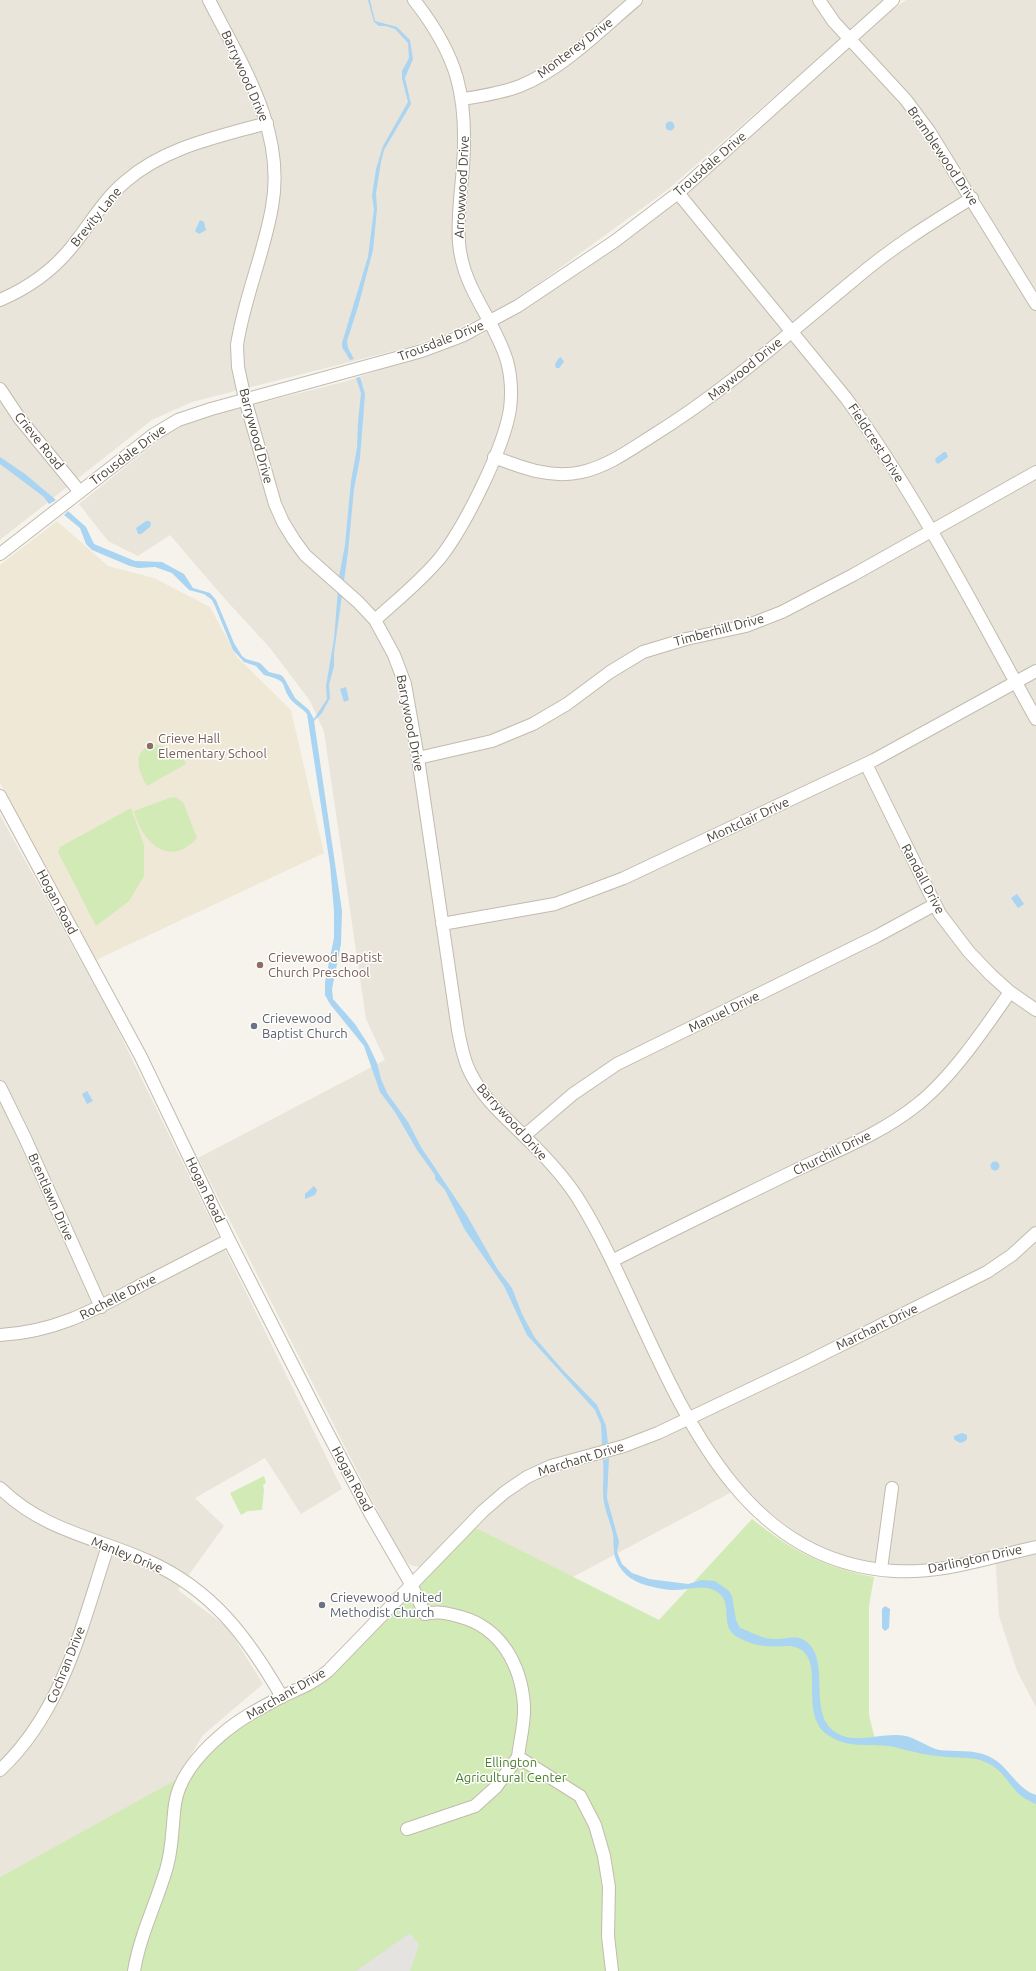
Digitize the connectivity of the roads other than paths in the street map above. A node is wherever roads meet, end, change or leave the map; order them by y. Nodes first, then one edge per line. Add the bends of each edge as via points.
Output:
1 (209, 0) edge
2 (414, 0) edge
3 (636, 0) edge
4 (819, 0) edge
5 (893, 0) edge
6 (849, 39) junction
7 (463, 99) junction
8 (268, 123) junction
9 (678, 193) junction
10 (972, 198) junction
11 (0, 300) edge
12 (1036, 304) edge
13 (489, 323) junction
14 (792, 332) junction
15 (0, 389) edge
16 (245, 399) junction
17 (494, 457) junction
18 (1036, 472) edge
19 (80, 492) junction
20 (931, 532) junction
21 (0, 554) edge
22 (375, 620) junction
23 (1036, 671) edge
24 (1015, 682) junction
25 (1036, 719) edge
26 (418, 758) junction
27 (866, 764) junction
28 (0, 796) edge
29 (934, 905) junction
30 (442, 924) junction
31 (1010, 992) junction
32 (1036, 1010) edge
33 (0, 1087) edge
34 (524, 1136) junction
35 (1036, 1233) edge
36 (229, 1240) junction
37 (612, 1261) junction
38 (101, 1307) junction
39 (0, 1335) edge
40 (689, 1419) junction
41 (0, 1488) edge
42 (892, 1488) dead end
43 (108, 1546) junction
44 (1036, 1547) edge
45 (881, 1569) junction
46 (411, 1584) junction
47 (282, 1697) junction
48 (518, 1757) junction
49 (0, 1770) edge
50 (407, 1829) dead end
51 (134, 1971) edge
52 (612, 1971) edge

1 - 8 street, Barrywood Drive via 252,84
2 - 7 street, Arrowwood Drive via 431,21 444,44 456,72
3 - 7 street, Monterey Drive via 567,57 539,76 498,93
4 - 6 street, Bramblewood Drive
5 - 6 street, Trousdale Drive
6 - 9 street, Trousdale Drive
6 - 10 street, Bramblewood Drive via 916,114
7 - 13 street, Arrowwood Drive via 465,133 460,252 466,278
8 - 11 street, Brevity Lane via 178,150 143,168 114,192 53,267 32,284
8 - 16 street, Barrywood Drive via 275,163 275,186 270,219 237,345 238,367
9 - 13 street, Trousdale Drive via 615,241
9 - 14 street, Fieldcrest Drive
10 - 12 street, Bramblewood Drive
10 - 14 street, Maywood Drive via 884,256
13 - 16 street, Trousdale Drive via 422,351
13 - 17 street, Arrowwood Drive via 506,360 511,392 506,425
14 - 17 street, Maywood Drive via 701,404 598,467 576,473 552,475 529,470
14 - 20 street, Fieldcrest Drive via 864,424
15 - 19 street, Crieve Road via 20,419
16 - 19 street, Trousdale Drive via 194,414 167,426
16 - 22 street, Barrywood Drive via 268,481 280,514 299,548
17 - 22 street, Arrowwood Drive via 478,493 444,553 426,574
18 - 20 street, Timberhill Drive
19 - 21 street, Trousdale Drive
20 - 24 street, Fieldcrest Drive
20 - 26 street, Timberhill Drive via 822,592 776,614 746,626 682,640 640,654 610,672 567,704 512,734 471,747
22 - 26 street, Barrywood Drive via 394,655 405,684
23 - 24 street, Montclair Drive
24 - 25 street, Fieldcrest Drive
24 - 27 street, Montclair Drive
26 - 30 street, Barrywood Drive
27 - 29 street, Randall Drive
27 - 30 street, Montclair Drive via 583,895 546,906
28 - 36 street, Hogan Road via 141,1057
29 - 31 street, Randall Drive via 969,952
29 - 34 street, Manuel Drive via 877,936 617,1064 573,1094
30 - 34 street, Barrywood Drive via 458,1030 468,1069 479,1088
31 - 32 street, Randall Drive
31 - 37 street, Churchill Drive via 952,1068 926,1097 898,1118 850,1145
33 - 38 street, Brentlawn Drive
34 - 37 street, Barrywood Drive via 575,1193
35 - 40 street, Marchant Drive via 1009,1258 978,1277
36 - 38 street, Rochelle Drive
36 - 46 street, Hogan Road via 370,1513
37 - 40 street, Barrywood Drive
38 - 39 street, Rochelle Drive via 48,1328
40 - 45 street, Darlington Drive via 706,1450 730,1482 781,1530 827,1555
40 - 46 street, Marchant Drive via 635,1442 551,1466 527,1477 492,1504
41 - 43 street, Manley Drive via 45,1522
42 - 45 street
43 - 47 street, Manley Drive via 157,1565 214,1605 244,1637
43 - 49 street, Cochran Drive via 58,1689 35,1729
44 - 45 street, Darlington Drive via 947,1568 904,1571
46 - 47 street, Marchant Drive via 328,1671
46 - 48 street, Hogan Road via 425,1614 443,1612 466,1618 487,1628 503,1645 516,1670 523,1700 524,1719
47 - 51 street, Marchant Drive via 221,1735 185,1776 175,1804 166,1872 143,1932
48 - 50 street via 496,1787 475,1806
48 - 52 street via 580,1796 595,1824 609,1887 608,1936

